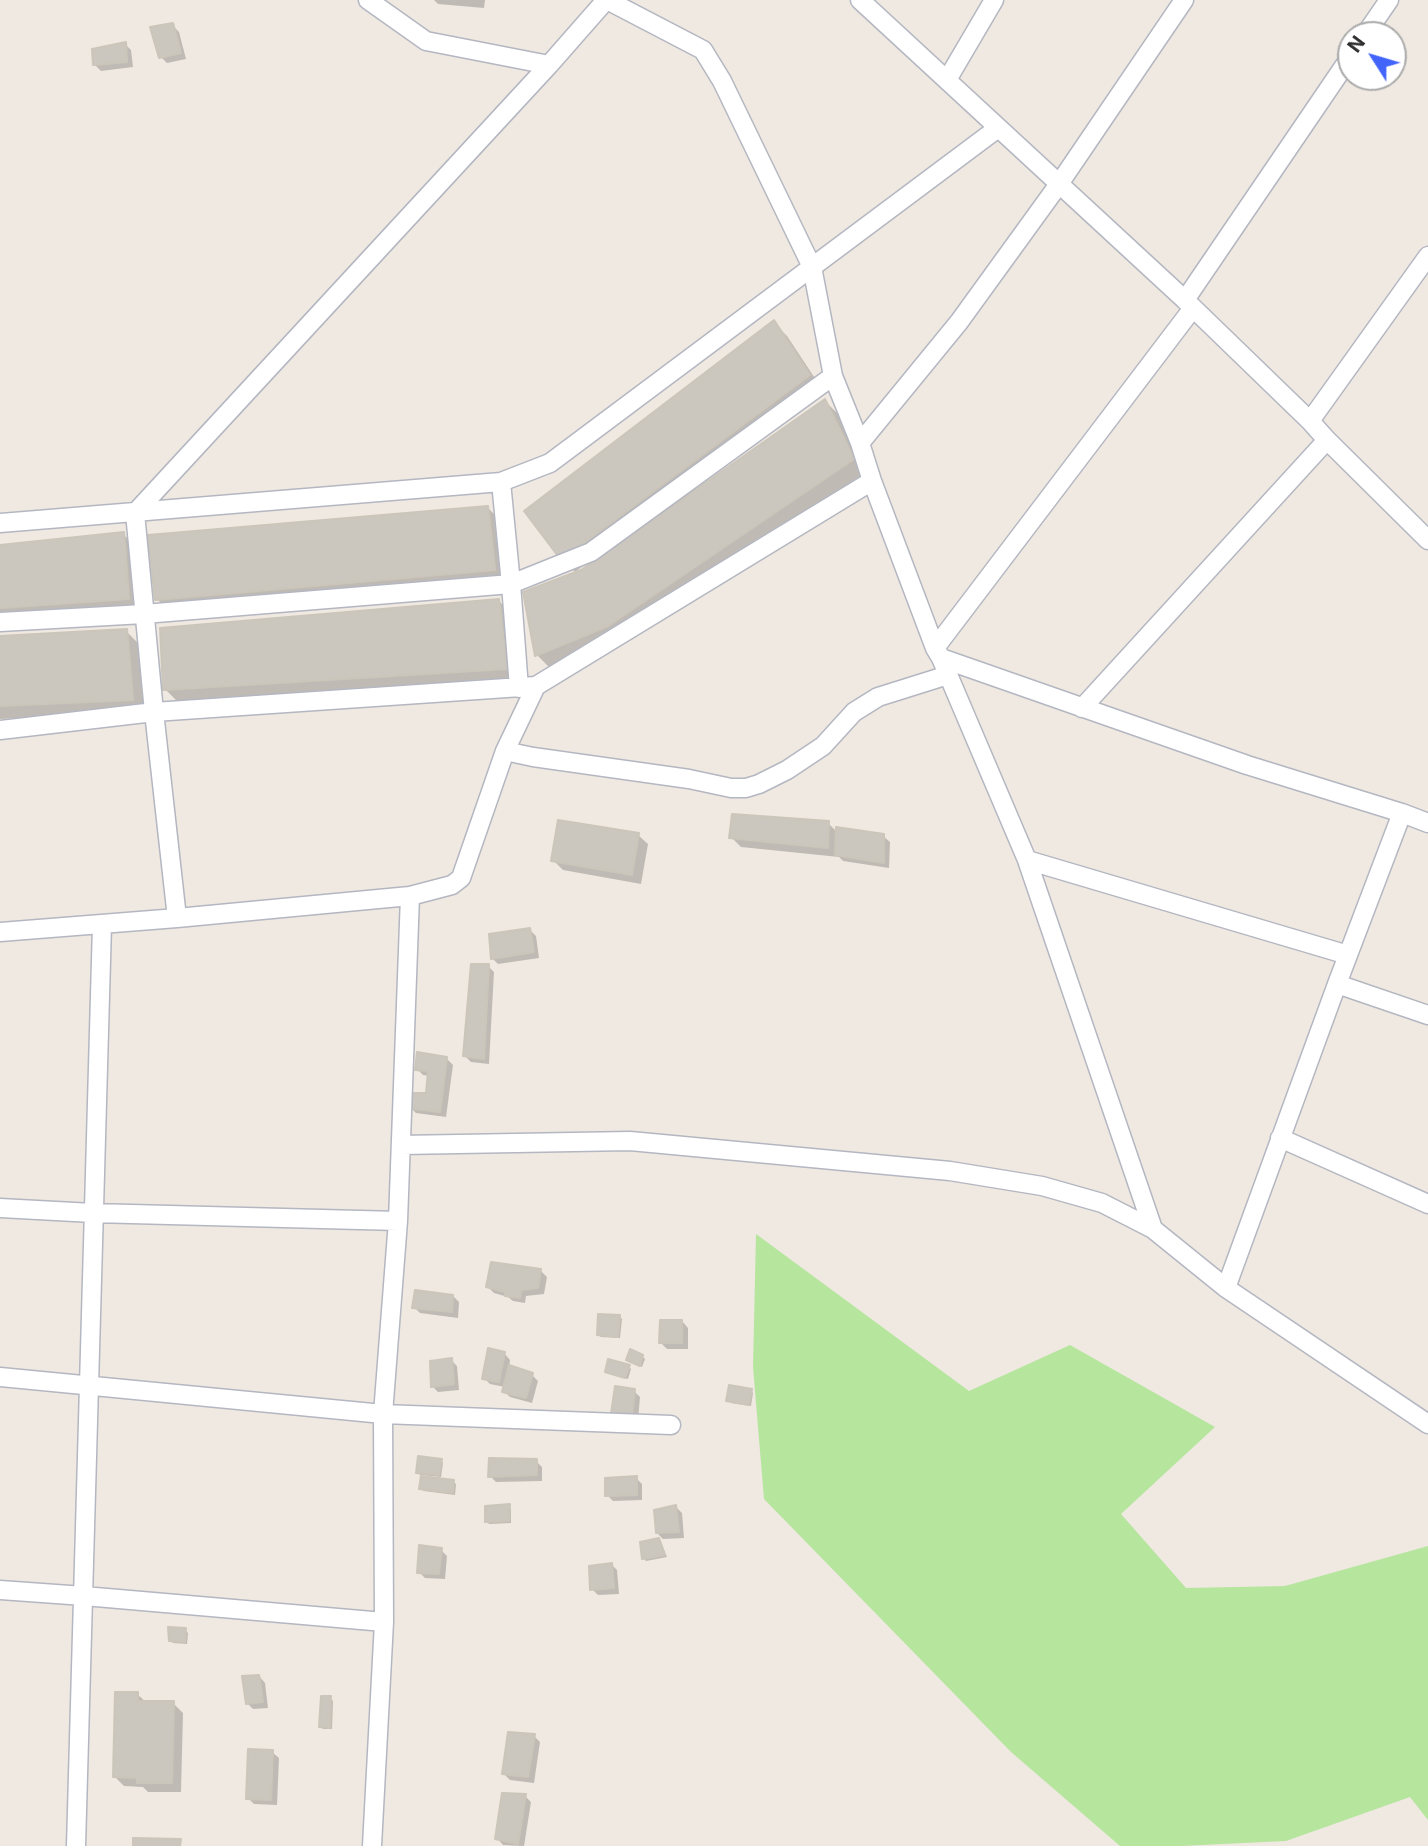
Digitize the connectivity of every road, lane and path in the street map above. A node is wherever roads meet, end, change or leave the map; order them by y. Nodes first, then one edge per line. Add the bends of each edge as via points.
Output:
1 (368, 0) edge
2 (607, 0) edge
3 (860, 0) edge
4 (994, 0) edge
5 (1184, 0) edge
6 (1389, 0) edge
7 (1375, 21) edge
8 (549, 65) junction
9 (1337, 77) edge
10 (947, 80) junction
11 (998, 128) junction
12 (1059, 184) junction
13 (1428, 256) edge
14 (812, 267) junction
15 (1189, 304) junction
16 (833, 376) junction
17 (1310, 421) junction
18 (1327, 440) junction
19 (860, 443) junction
20 (872, 481) junction
21 (501, 482) junction
22 (135, 513) junction
23 (0, 523) edge
24 (1428, 540) edge
25 (511, 584) junction
26 (144, 614) junction
27 (0, 622) edge
28 (938, 653) junction
29 (948, 675) junction
30 (527, 687) junction
31 (1082, 708) junction
32 (154, 712) junction
33 (0, 730) edge
34 (505, 751) junction
35 (1402, 813) junction
36 (1428, 823) edge
37 (1027, 860) junction
38 (410, 896) junction
39 (177, 918) junction
40 (102, 925) junction
41 (0, 932) edge
42 (1348, 955) junction
43 (1337, 984) junction
44 (1428, 1015) edge
45 (1280, 1138) junction
46 (401, 1145) junction
47 (1428, 1203) edge
48 (0, 1208) edge
49 (93, 1213) junction
50 (398, 1221) junction
51 (1153, 1229) junction
52 (1226, 1287) junction
53 (0, 1377) edge
54 (90, 1385) junction
55 (383, 1414) junction
56 (1428, 1424) edge
57 (671, 1425) dead end
58 (0, 1590) edge
59 (84, 1596) junction
60 (384, 1622) junction
61 (76, 1846) edge
62 (372, 1846) edge

1 - 8 street via 426,41
2 - 8 street
2 - 14 street via 702,50 722,81
3 - 10 street
4 - 10 street
5 - 12 street
6 - 7 street
8 - 22 street
9 - 15 street
10 - 11 street
11 - 12 street
11 - 14 street
12 - 15 street
12 - 19 street via 959,322
13 - 17 street
14 - 16 street
14 - 21 street via 550,463
15 - 17 street
15 - 28 street
16 - 19 street
16 - 25 street via 591,552
17 - 18 street
18 - 24 street
18 - 31 street
19 - 20 street
20 - 28 street
20 - 30 street
21 - 22 street
21 - 25 street
22 - 23 street
22 - 26 street
25 - 26 street
25 - 30 street
26 - 27 street
26 - 32 street
28 - 29 street
28 - 31 street
29 - 34 street via 878,697 854,712 823,746 787,770 746,788
29 - 37 street
30 - 32 street
30 - 34 street
31 - 35 street
32 - 33 street
32 - 39 street
34 - 38 street via 461,878 452,885
35 - 36 street
35 - 42 street
37 - 42 street
37 - 51 street
38 - 39 street
38 - 46 street
39 - 40 street
40 - 41 street
40 - 49 street
42 - 43 street
43 - 44 street
43 - 45 street
45 - 47 street
45 - 52 street
46 - 50 street
46 - 51 street via 630,1141 950,1171 1042,1186 1102,1203
48 - 49 street
49 - 50 street
49 - 54 street
50 - 55 street
51 - 52 street
52 - 56 street
53 - 54 street
54 - 55 street
54 - 59 street
55 - 57 street
55 - 60 street
58 - 59 street
59 - 60 street
59 - 61 street
60 - 62 street

